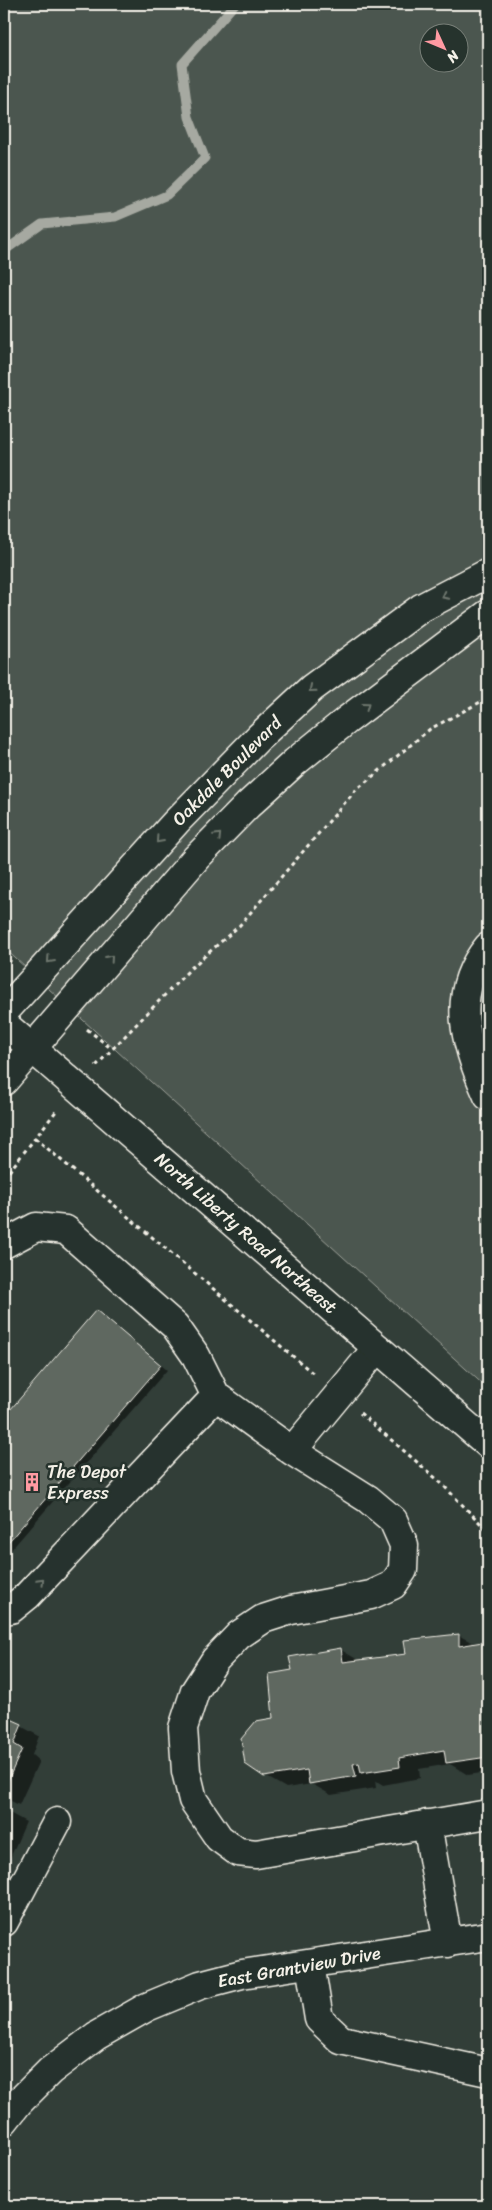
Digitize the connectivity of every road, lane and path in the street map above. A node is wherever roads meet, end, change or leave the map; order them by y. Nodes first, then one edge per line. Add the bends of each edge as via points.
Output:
1 (488, 574) edge
2 (488, 614) edge
3 (488, 698) edge
4 (488, 947) edge
5 (4, 1012) edge
6 (4, 1024) edge
7 (32, 1048) junction
8 (4, 1080) edge
9 (77, 1086) junction
10 (488, 1096) edge
11 (35, 1138) junction
12 (4, 1178) edge
13 (4, 1244) edge
14 (377, 1348) junction
15 (338, 1394) junction
16 (216, 1396) junction
17 (488, 1444) edge
18 (292, 1451) junction
19 (488, 1531) edge
20 (4, 1610) edge
21 (488, 1814) edge
22 (57, 1822) dead end
23 (427, 1824) junction
24 (4, 1922) edge
25 (488, 1936) edge
26 (448, 1943) junction
27 (310, 1964) junction
28 (488, 2072) edge
29 (6, 2115) edge

1 -> 5 main road, Oakdale Boulevard via 421,608 312,688 176,822
7 -> 2 main road via 196,858 248,805 347,720
3 - 9 path via 430,729 355,791 239,926 190,968
4 - 10 main road via 476,963 468,984 465,1007 466,1039
6 - 7 main road, North Liberty Road Northeast
7 - 8 main road
7 - 9 main road, North Liberty Road Northeast
9 - 11 path
9 - 14 main road, North Liberty Road Northeast
11 - 12 path
11 - 15 path
13 - 16 main road via 36,1227 66,1230 175,1326 196,1356
14 - 15 main road
14 - 17 main road, North Liberty Road Northeast
15 - 18 main road
15 - 19 path via 439,1481
16 - 18 main road
20 -> 16 main road via 11,1609 26,1596
18 - 23 main road via 368,1499 393,1520 404,1545 402,1570 393,1585 372,1595 291,1610 263,1619 239,1634 215,1660 194,1691 183,1728 186,1771 193,1800 219,1838 238,1852 256,1854
21 - 23 main road
22 - 24 main road
23 - 26 main road
25 - 26 main road, East Grantview Drive
26 - 27 main road, East Grantview Drive
27 - 28 main road via 319,2019 341,2040
27 - 29 main road, East Grantview Drive via 242,1974 200,1985 147,2007 96,2036 50,2071

